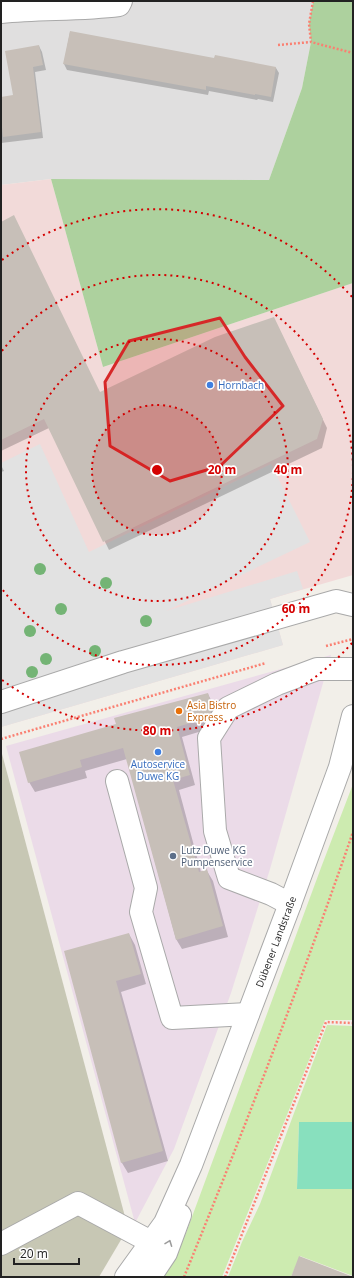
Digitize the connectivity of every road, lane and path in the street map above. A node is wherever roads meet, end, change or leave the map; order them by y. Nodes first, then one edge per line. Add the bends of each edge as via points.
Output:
1 (313, 1) edge
2 (120, 3) edge
3 (1, 12) edge
4 (311, 42) junction
5 (278, 44) dead end
6 (353, 53) edge
7 (353, 605) edge
8 (353, 639) edge
9 (322, 647) dead end
10 (268, 662) dead end
11 (353, 669) edge
12 (1, 702) edge
13 (353, 716) edge
14 (1, 739) edge
15 (117, 782) dead end
16 (353, 832) edge
17 (290, 904) junction
18 (248, 1014) junction
19 (353, 1023) edge
20 (191, 1165) junction
21 (151, 1242) junction
22 (1, 1244) edge
23 (126, 1277) edge
24 (150, 1277) edge
25 (184, 1277) edge
26 (225, 1277) edge

1 - 4 path via 309,24
2 - 3 street via 101,8
4 - 5 path
4 - 6 path
7 - 12 street via 336,601 123,662
8 - 9 path
10 - 14 path
11 - 17 street via 317,669 228,708 209,738 215,831 229,878
13 - 17 street, Dübener Landstraße via 340,767
15 - 18 street via 146,888 140,912 172,1018
16 - 25 path via 323,920
17 - 18 street, Dübener Landstraße
18 - 20 street, Dübener Landstraße
19 - 26 path via 326,1022
20 - 21 street, Dübener Landstraße via 165,1223
24 -> 20 street, Dübener Landstraße via 166,1253 184,1205
21 - 22 street via 78,1203
21 - 23 street, Dübener Landstraße

